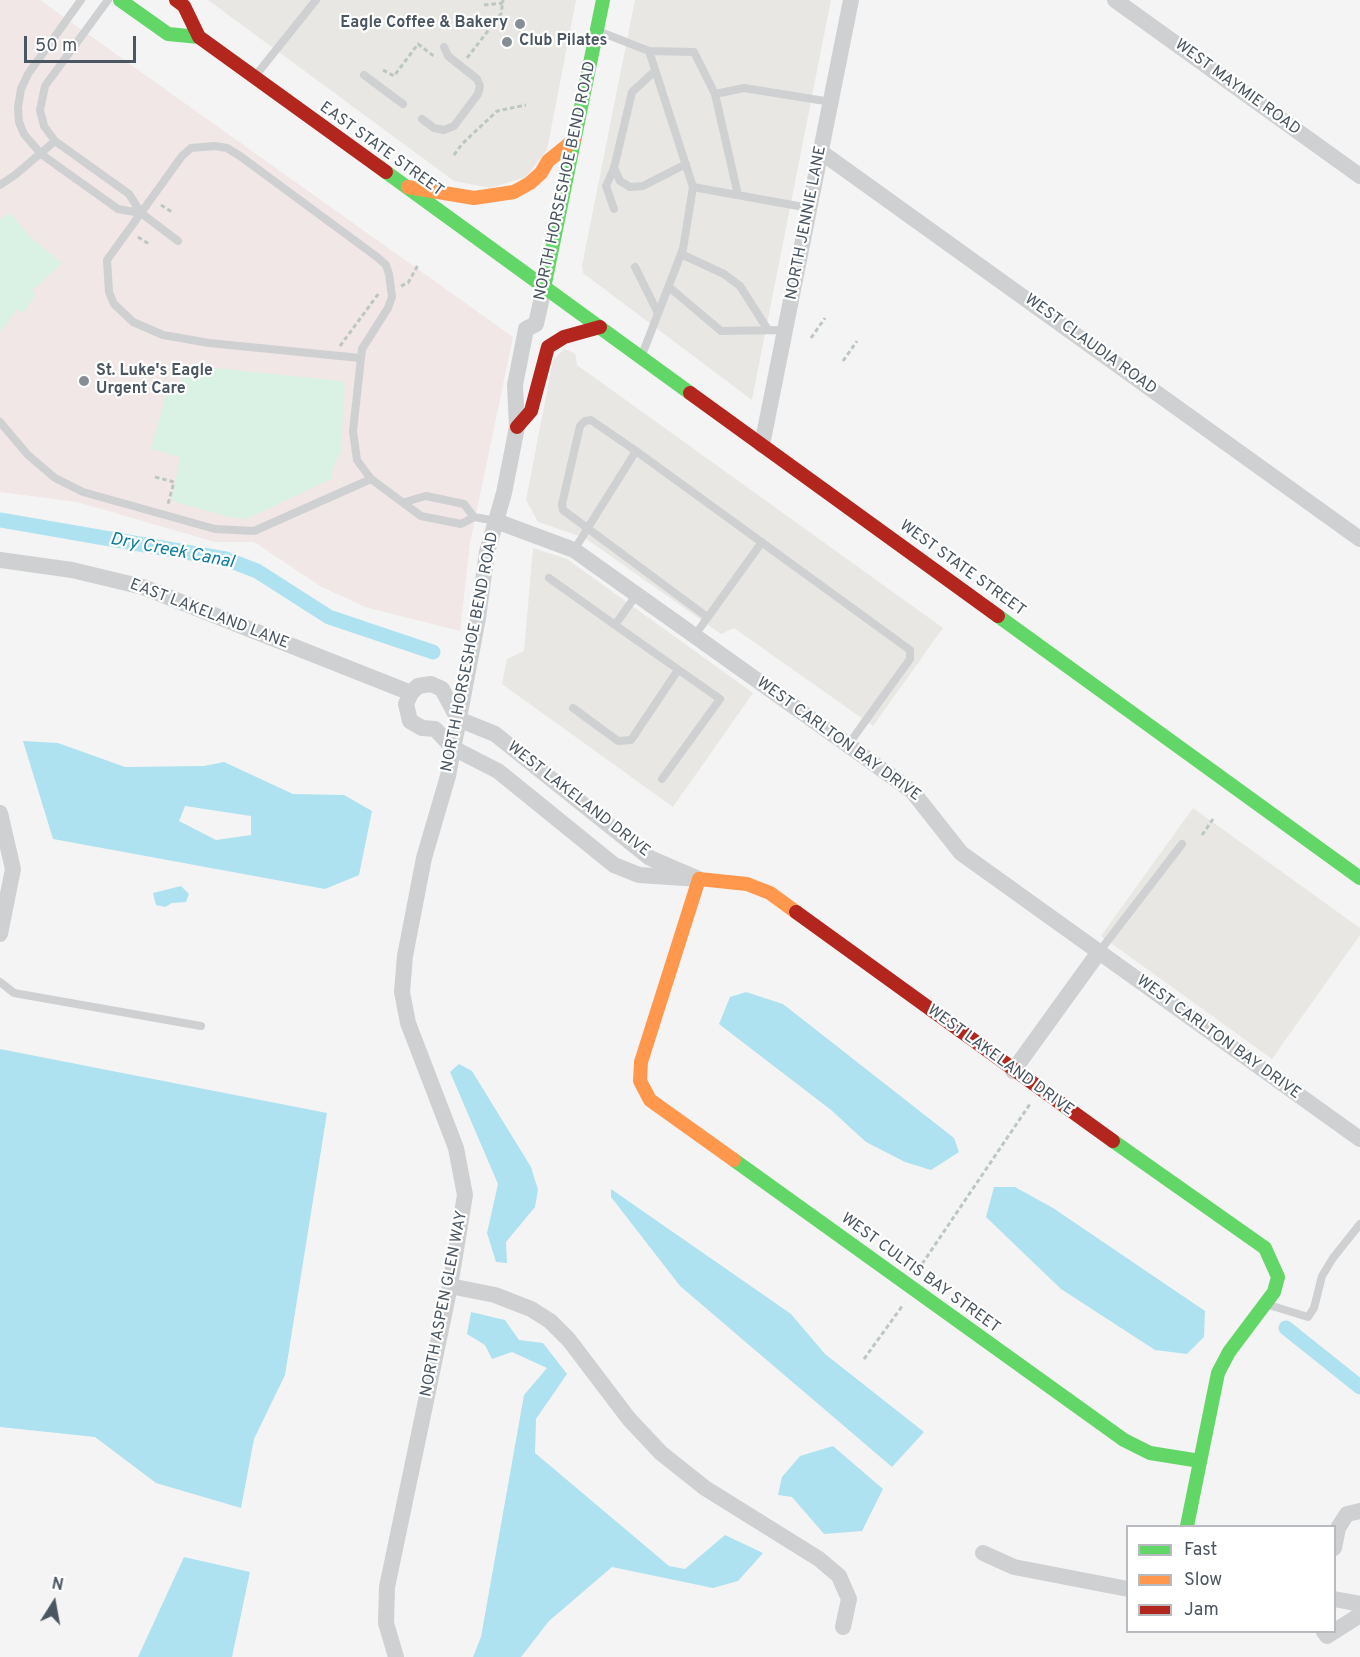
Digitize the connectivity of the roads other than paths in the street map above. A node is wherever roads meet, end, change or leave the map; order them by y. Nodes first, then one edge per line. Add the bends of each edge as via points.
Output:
1 (81, 0) edge
2 (108, 0) edge
3 (120, 0) edge
4 (176, 0) edge
5 (316, 0) edge
6 (603, 0) edge
7 (851, 0) edge
8 (1115, 0) edge
9 (175, 19) dead end
10 (191, 21) junction
11 (598, 31) junction
12 (199, 37) junction
13 (444, 47) dead end
14 (649, 51) junction
15 (655, 71) junction
16 (364, 75) dead end
17 (254, 77) junction
18 (716, 94) junction
19 (831, 102) junction
20 (403, 104) dead end
21 (422, 119) dead end
22 (574, 140) junction
23 (55, 141) junction
24 (821, 152) junction
25 (41, 154) junction
26 (686, 164) junction
27 (614, 168) junction
28 (1360, 176) edge
29 (0, 185) edge
30 (404, 187) junction
31 (693, 187) junction
32 (738, 195) junction
33 (810, 208) junction
34 (614, 209) dead end
35 (141, 213) junction
36 (178, 241) dead end
37 (681, 254) junction
38 (635, 267) dead end
39 (669, 287) junction
40 (544, 288) junction
41 (657, 311) junction
42 (600, 327) junction
43 (768, 330) junction
44 (785, 330) junction
45 (641, 357) junction
46 (360, 358) junction
47 (0, 422) edge
48 (517, 427) junction
49 (762, 445) junction
50 (636, 451) junction
51 (371, 479) junction
52 (405, 502) junction
53 (474, 517) junction
54 (496, 521) junction
55 (588, 528) junction
56 (1360, 538) edge
57 (762, 542) junction
58 (574, 550) junction
59 (0, 561) edge
60 (549, 578) dead end
61 (637, 594) junction
62 (707, 617) junction
63 (615, 625) junction
64 (695, 635) junction
65 (678, 670) junction
66 (411, 693) junction
67 (573, 708) dead end
68 (458, 719) junction
69 (848, 745) junction
70 (453, 748) junction
71 (662, 779) dead end
72 (0, 813) edge
73 (1182, 844) dead end
74 (1360, 878) edge
75 (699, 879) junction
76 (0, 934) edge
77 (1099, 952) junction
78 (405, 956) joint
79 (0, 982) edge
80 (201, 1026) dead end
81 (1013, 1071) junction
82 (1360, 1139) edge
83 (1360, 1224) edge
84 (450, 1286) junction
85 (1265, 1304) junction
86 (1200, 1461) junction
87 (1360, 1511) edge
88 (1187, 1525) edge
89 (1336, 1541) edge
90 (983, 1553) dead end
91 (1126, 1589) edge
92 (1336, 1599) edge
93 (1360, 1604) edge
94 (1360, 1614) edge
95 (843, 1627) dead end
96 (1336, 1630) edge
97 (396, 1657) edge

1 - 25 lane via 21,89 19,122
2 - 23 lane via 45,86 40,110 44,126
3 - 12 street via 168,34
4 - 10 street, EAST STATE STREET via 184,6
5 - 17 lane
6 - 11 street, NORTH HORSESHOE BEND ROAD
7 - 19 street, NORTH JENNIE LANE
8 - 28 street, WEST MAYMIE ROAD
9 - 10 street
10 - 12 street, EAST STATE STREET
11 - 14 lane
11 - 22 street, NORTH HORSESHOE BEND ROAD
12 - 17 street, EAST STATE STREET
13 - 21 lane via 448,57 477,79 478,94 454,126 434,128
14 - 15 lane
14 - 18 lane via 694,52
15 - 26 lane
15 - 27 lane via 632,92
16 - 20 lane
17 - 30 street, EAST STATE STREET
18 - 19 lane via 744,88
18 - 32 lane
19 - 24 street, NORTH JENNIE LANE
22 - 30 street via 548,161 542,173 514,192 474,198
22 - 40 street, NORTH HORSESHOE BEND ROAD
23 - 25 lane
23 - 35 lane via 129,194
24 - 33 street, NORTH JENNIE LANE
24 - 56 street, WEST CLAUDIA ROAD
25 - 29 lane
25 - 35 lane via 118,209
26 - 27 lane via 643,186 630,187 620,181
26 - 31 lane
27 - 34 lane via 606,186
30 - 40 street, EAST STATE STREET
31 - 32 lane
31 - 37 lane
32 - 33 lane
33 - 44 street, NORTH JENNIE LANE
35 - 36 lane
35 - 46 lane via 107,260 109,292 114,304 133,322 163,335 209,343
35 - 46 lane via 191,148 215,146 240,156 386,265 392,297
37 - 39 lane
37 - 43 lane via 741,286
38 - 41 lane
39 - 41 lane
39 - 43 lane via 721,331
40 - 42 street, WEST STATE STREET
40 - 48 street, NORTH HORSESHOE BEND ROAD via 536,324 526,329 518,374
41 - 45 lane
42 - 45 street, WEST STATE STREET
42 - 48 street via 564,337 548,347 531,411
43 - 44 lane
44 - 49 street, NORTH JENNIE LANE
45 - 49 street, WEST STATE STREET
46 - 51 lane via 354,447 357,460
47 - 51 lane via 37,463 55,478 83,492 215,529 254,531
48 - 54 street, NORTH HORSESHOE BEND ROAD
49 - 74 street, WEST STATE STREET
50 - 55 lane
50 - 55 lane via 591,420 580,426 562,504 563,510
50 - 57 lane
51 - 52 lane
52 - 53 lane via 421,516 461,524
52 - 53 lane via 426,496 464,504
53 - 54 lane
54 - 58 street, WEST CARLTON BAY DRIVE
54 - 68 street, NORTH HORSESHOE BEND ROAD
55 - 58 lane
55 - 62 lane
57 - 62 lane
57 - 69 lane via 910,650 910,659
58 - 61 street, WEST CARLTON BAY DRIVE
59 - 66 street, EAST LAKELAND LANE via 72,570 143,587
60 - 63 lane
61 - 63 lane
61 - 64 street, WEST CARLTON BAY DRIVE
62 - 64 lane
63 - 65 lane
64 - 69 street, WEST CARLTON BAY DRIVE
65 - 67 lane via 631,740 618,741
65 - 71 lane via 720,699
66 - 68 street via 418,686 431,684 442,689
66 - 70 street via 406,704 410,721 422,728 435,729
68 - 70 street, NORTH HORSESHOE BEND ROAD
68 - 75 street, WEST LAKELAND DRIVE via 495,734 650,858
69 - 77 street, WEST CARLTON BAY DRIVE via 912,791 961,853
70 - 75 street, WEST LAKELAND DRIVE via 498,771 614,865 639,875
70 - 78 street, NORTH HORSESHOE BEND ROAD via 424,858
72 - 76 street via 13,869
73 - 77 lane
75 - 81 street, WEST LAKELAND DRIVE via 747,884 770,893
75 - 86 street, WEST CULTIS BAY STREET via 641,1062 640,1082 650,1100 1124,1440 1150,1453
77 - 81 street
77 - 82 street, WEST CARLTON BAY DRIVE
78 - 84 street, NORTH ASPEN GLEN WAY via 402,993 408,1023 464,1177 464,1213
79 - 80 lane via 14,993
81 - 85 street, WEST LAKELAND DRIVE via 1265,1248 1278,1277
83 - 85 lane via 1322,1276 1308,1317
84 - 95 street via 495,1295 531,1308 550,1321 570,1340 629,1419 661,1453 705,1488 819,1559 839,1576 849,1599
84 - 97 street, NORTH ASPEN GLEN WAY via 387,1587 386,1623
85 - 86 street via 1218,1373
86 - 88 street
87 - 89 street via 1347,1514 1338,1528
90 - 91 street via 1014,1567
92 - 93 street
94 - 96 street

